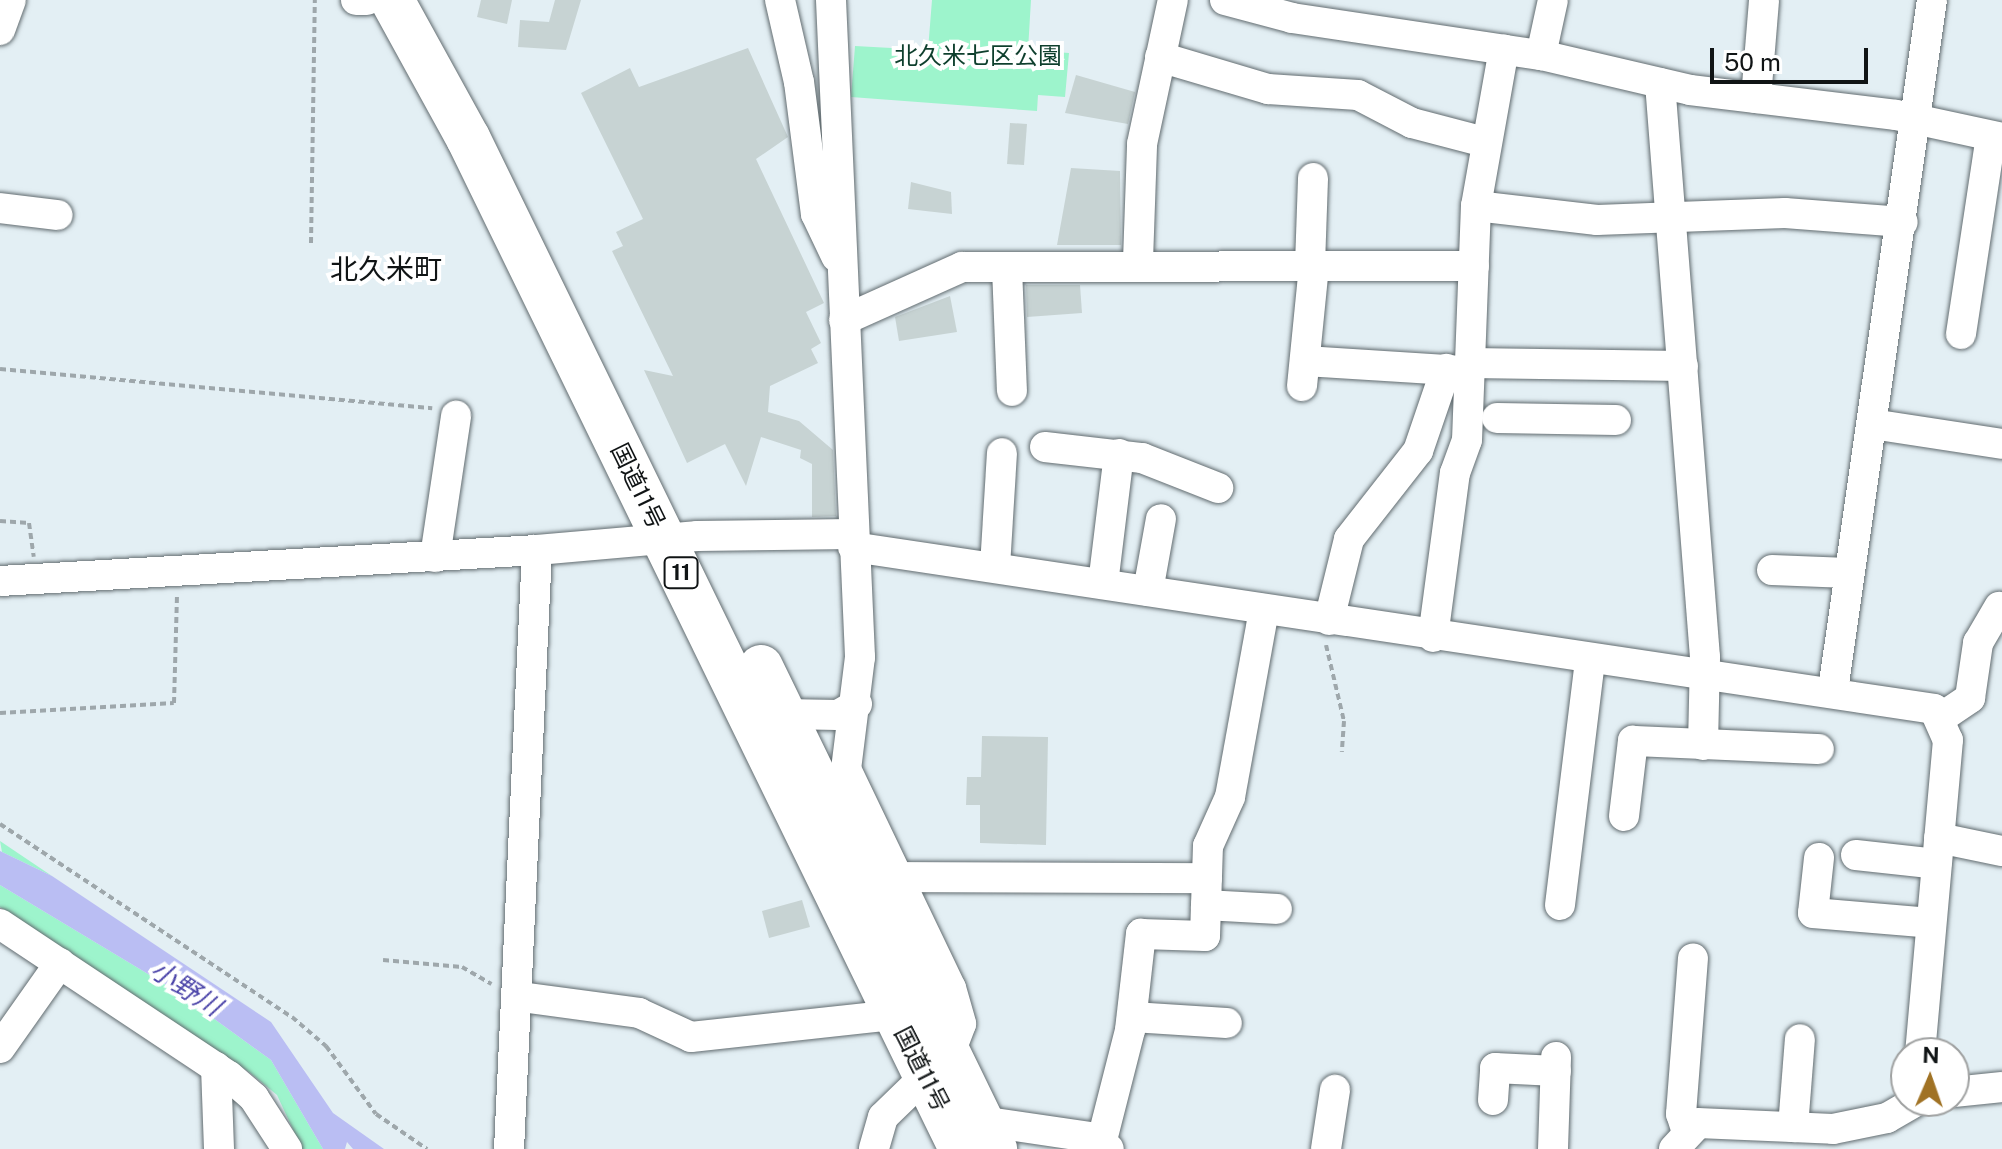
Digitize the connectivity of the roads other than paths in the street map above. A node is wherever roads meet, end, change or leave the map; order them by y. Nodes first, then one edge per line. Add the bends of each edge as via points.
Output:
1 (11, 0) edge
2 (356, 0) edge
3 (367, 0) edge
4 (392, 0) edge
5 (426, 0) edge
6 (780, 0) edge
7 (831, 0) edge
8 (1173, 0) edge
9 (1225, 0) edge
10 (1553, 0) edge
11 (1764, 0) edge
12 (1932, 0) edge
13 (1342, 13) edge
14 (0, 30) edge
15 (1504, 49) junction
16 (1541, 55) junction
17 (1160, 57) junction
18 (1660, 83) junction
19 (1756, 98) junction
20 (1918, 125) junction
21 (1996, 137) edge
22 (1485, 142) junction
23 (1313, 178) dead end
24 (1476, 206) junction
25 (0, 208) edge
26 (58, 215) dead end
27 (1673, 219) junction
28 (1903, 222) junction
29 (1138, 261) junction
30 (1312, 265) junction
31 (1474, 266) junction
32 (1007, 268) junction
33 (843, 269) junction
34 (844, 320) junction
35 (1961, 334) dead end
36 (1683, 366) junction
37 (1618, 367) junction
38 (1462, 368) junction
39 (1012, 391) dead end
40 (456, 416) road end
41 (1497, 418) dead end
42 (1872, 424) junction
43 (2002, 444) edge
44 (1045, 447) dead end
45 (1002, 453) dead end
46 (1119, 454) junction
47 (1218, 488) dead end
48 (1161, 519) dead end
49 (680, 538) junction
50 (853, 540) junction
51 (537, 550) junction
52 (435, 557) junction
53 (995, 567) junction
54 (1772, 570) dead end
55 (1848, 573) junction
56 (0, 581) edge
57 (1103, 584) junction
58 (1148, 591) junction
59 (1999, 607) dead end
60 (1264, 609) junction
61 (1329, 620) junction
62 (1433, 637) junction
63 (1590, 660) junction
64 (1706, 677) junction
65 (1833, 690) junction
66 (857, 704) junction
67 (784, 714) junction
68 (1942, 717) junction
69 (1703, 745) junction
70 (1819, 749) dead end
71 (1624, 816) dead end
72 (1938, 851) junction
73 (2002, 851) edge
74 (1856, 855) dead end
75 (1819, 858) dead end
76 (895, 877) junction
77 (1206, 892) junction
78 (1560, 905) dead end
79 (1277, 909) dead end
80 (1931, 923) junction
81 (0, 924) edge
82 (1693, 958) dead end
83 (60, 963) junction
84 (521, 997) junction
85 (895, 1015) junction
86 (1132, 1017) junction
87 (1227, 1023) dead end
88 (1921, 1037) edge
89 (1800, 1039) dead end
90 (0, 1048) edge
91 (938, 1064) junction
92 (216, 1067) junction
93 (2002, 1087) edge
94 (1335, 1090) dead end
95 (1970, 1090) edge
96 (1493, 1100) dead end
97 (1893, 1117) edge
98 (1793, 1127) junction
99 (1864, 1137) edge
100 (1693, 1138) edge
101 (979, 1140) edge
102 (1105, 1146) edge
103 (219, 1149) edge
104 (287, 1149) edge
105 (509, 1149) edge
106 (874, 1149) edge
107 (1326, 1149) edge
108 (1553, 1149) edge

1 - 14 street
2 - 3 street
4 - 49 highway, 国道11号 / 11
5 - 49 highway, 国道11号 / 11
6 - 33 street via 799,82 816,214
7 - 33 street
8 - 17 street
9 - 13 street
10 - 16 street
11 - 19 street
12 - 20 street
13 - 15 street
15 - 16 street
15 - 22 street
16 - 18 street
17 - 22 street via 1268,89 1358,95 1412,123
17 - 29 street via 1142,144
18 - 19 street
18 - 27 street
19 - 20 street via 1896,115
20 - 21 street
20 - 28 street
21 - 35 street
22 - 24 street
23 - 30 street
24 - 27 street via 1537,216
24 - 31 street
25 - 26 street
27 - 28 street via 1785,213
27 - 36 street
28 - 42 street
29 - 30 street
29 - 32 street
30 - 31 street
30 - 38 street via 1303,374
31 - 38 street
32 - 34 street via 951,270
32 - 39 street
33 - 34 street
34 - 50 street
36 - 37 street
36 - 64 street
37 - 38 street
37 - 41 street via 1616,426
38 - 61 street via 1418,451 1349,539
38 - 62 street via 1467,440 1455,473
40 - 52 street
42 - 43 street
42 - 55 street
44 - 46 street
45 - 53 street
46 - 47 street via 1183,469
46 - 57 street
48 - 58 street
49 - 50 street
49 - 51 street
49 - 67 highway, 国道11号 / 11
49 - 85 highway, 国道11号 / 11
50 - 53 street
50 - 66 street
51 - 52 street
51 - 84 street
52 - 56 street
53 - 57 street
54 - 55 street
55 - 65 street
57 - 58 street
58 - 60 street
59 - 68 street via 1978,643 1970,698
60 - 61 street
60 - 77 street via 1230,797 1208,846
61 - 62 street
62 - 63 street
63 - 64 street
63 - 78 street
64 - 65 street
64 - 69 street
65 - 68 street via 1922,704
66 - 67 street via 838,715
66 - 76 street via 846,753 848,785
67 - 91 highway, 国道11号 / 11
68 - 72 street via 1948,740
69 - 70 street via 1746,741
69 - 71 street via 1633,741
72 - 73 street
72 - 74 street
72 - 80 street
75 - 80 street via 1813,913
76 - 77 street
76 - 91 street via 960,1009
77 - 79 street
77 - 86 street via 1205,936 1141,934
80 - 88 street
81 - 83 street
82 - 100 street via 1681,1114
83 - 90 street
83 - 92 street
84 - 85 street via 639,1013 691,1037
84 - 105 street
85 - 91 highway, 国道11号 / 11
86 - 87 street
86 - 102 street
89 - 98 street
91 - 101 highway, 国道11号 / 11
91 - 106 street via 883,1117
92 - 103 street
92 - 104 street via 254,1098
93 - 95 street
94 - 107 street
96 - 108 street via 1495,1068 1556,1064
97 - 99 street
98 - 99 street
98 - 100 street
101 - 102 street

